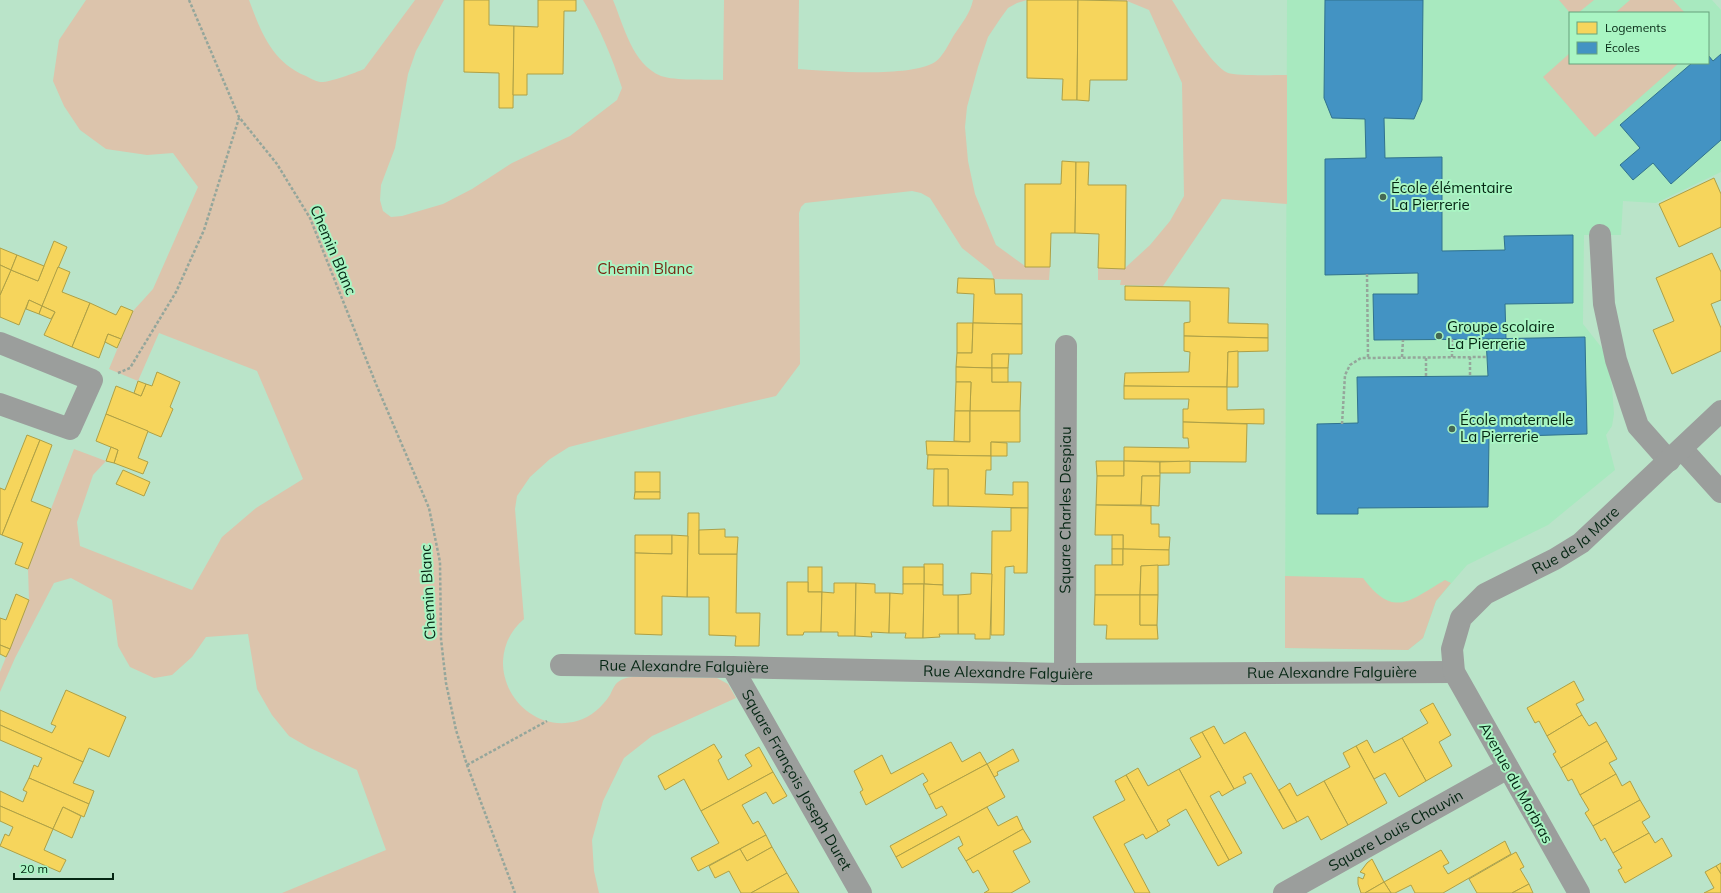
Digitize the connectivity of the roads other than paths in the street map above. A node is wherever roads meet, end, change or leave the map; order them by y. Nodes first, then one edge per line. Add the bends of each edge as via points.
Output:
1 (1600, 235) dead end
2 (0, 343) edge
3 (1066, 346) dead end
4 (0, 404) edge
5 (1721, 411) edge
6 (1675, 455) junction
7 (1721, 492) edge
8 (561, 665) dead end
9 (732, 666) junction
10 (1454, 672) junction
11 (1065, 674) junction
12 (1508, 768) junction
13 (861, 893) edge
14 (1284, 893) edge
15 (1579, 893) edge

1 - 6 street via 1604,304 1616,360 1638,426
2 - 4 street via 92,380 70,429
3 - 11 street, Square Charles Despiau
5 - 6 street, Rue de la Mare
6 - 7 street
6 - 10 street, Rue de la Mare via 1581,543 1485,594 1460,618 1452,649
8 - 9 street, Rue Alexandre Falguière
9 - 11 street, Rue Alexandre Falguière
9 - 13 street, Square François Joseph Duret
10 - 11 street, Rue Alexandre Falguière
10 - 12 street, Avenue du Morbras
12 - 14 street, Square Louis Chauvin
12 - 15 street, Avenue du Morbras

